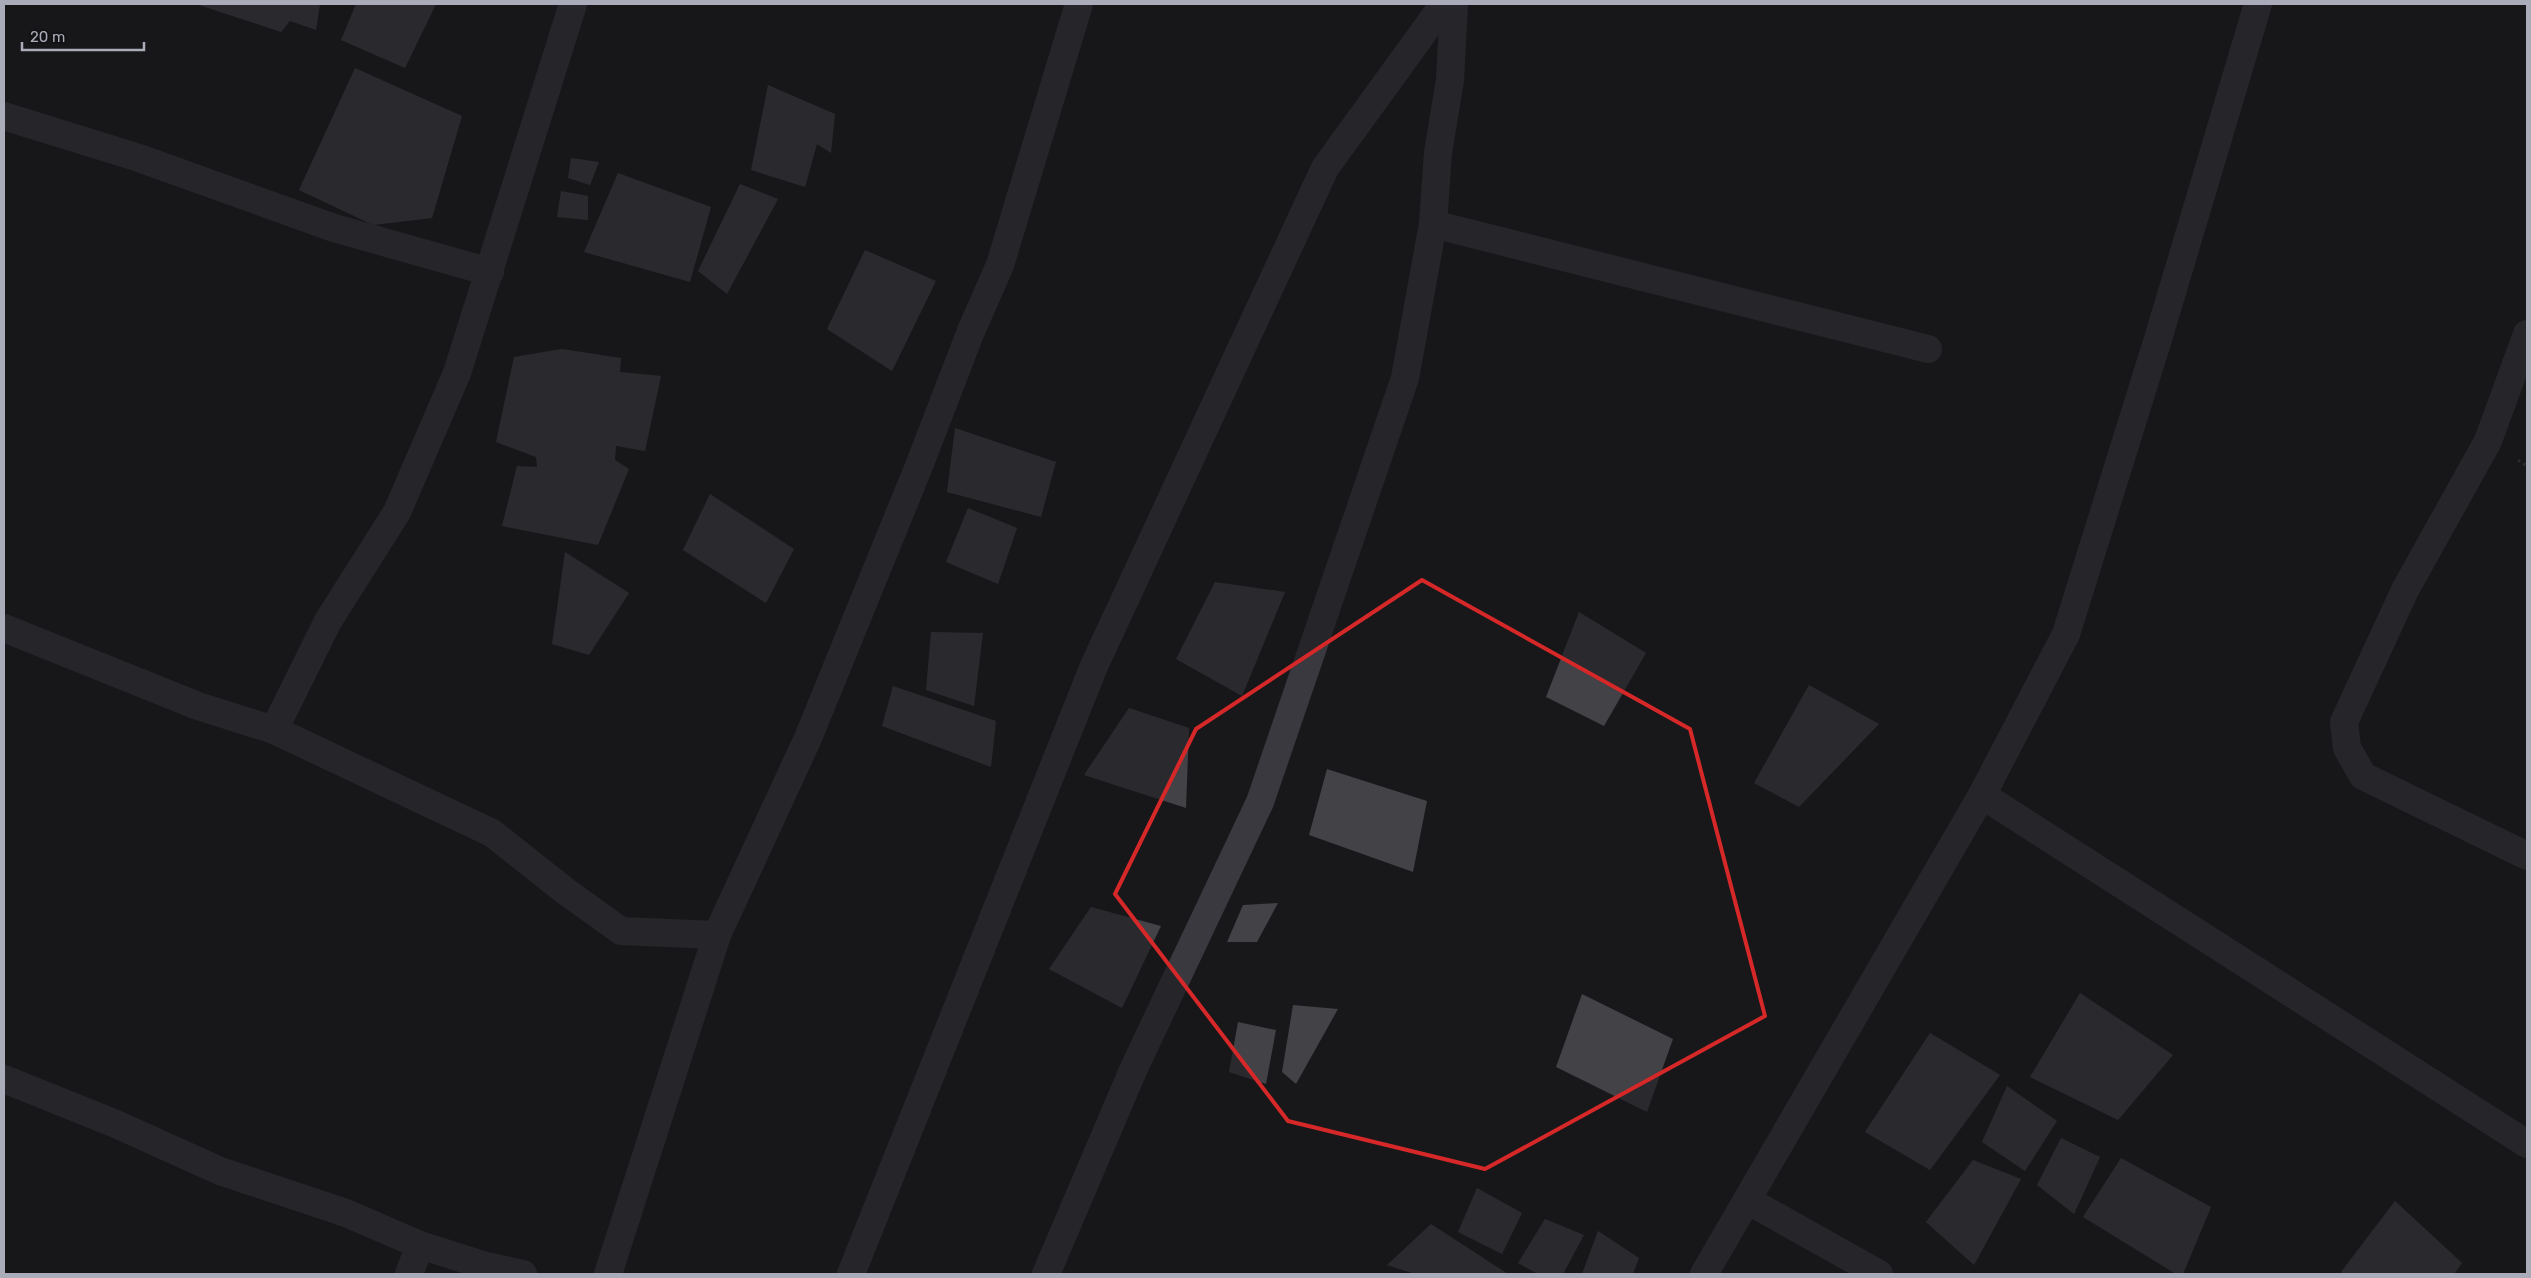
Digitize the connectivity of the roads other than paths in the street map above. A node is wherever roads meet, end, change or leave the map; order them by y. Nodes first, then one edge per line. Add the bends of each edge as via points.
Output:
1 (573, 4) edge
2 (1079, 4) edge
3 (1444, 4) edge
4 (1454, 4) edge
5 (2258, 4) edge
6 (4, 116) edge
7 (1433, 224) junction
8 (490, 272) junction
9 (2527, 334) edge
10 (1928, 349) dead end
11 (4, 628) edge
12 (274, 730) junction
13 (1982, 795) junction
14 (2527, 856) edge
15 (717, 935) junction
16 (4, 1079) edge
17 (2527, 1144) edge
18 (1746, 1200) junction
19 (420, 1245) junction
20 (409, 1274) edge
21 (523, 1274) edge
22 (608, 1274) edge
23 (851, 1274) edge
24 (1046, 1274) edge
25 (1704, 1274) edge
26 (1879, 1274) edge

1 - 8 street
2 - 15 street via 1000,265 808,738
3 - 23 street via 1325,168 1094,666
4 - 7 street via 1450,80 1438,153
5 - 13 street via 2066,634
6 - 8 street via 138,158 334,228
7 - 10 street
7 - 24 street via 1405,378 1260,802 1134,1068
8 - 12 street via 457,373 397,512 328,621
9 - 14 street via 2488,441 2405,590 2344,722 2347,748 2363,776
11 - 12 street via 198,706
12 - 15 street via 492,833 621,931
13 - 17 street
13 - 18 street
15 - 22 street
16 - 19 street via 220,1171 346,1213
18 - 25 street
18 - 26 street
19 - 20 street
19 - 21 street

